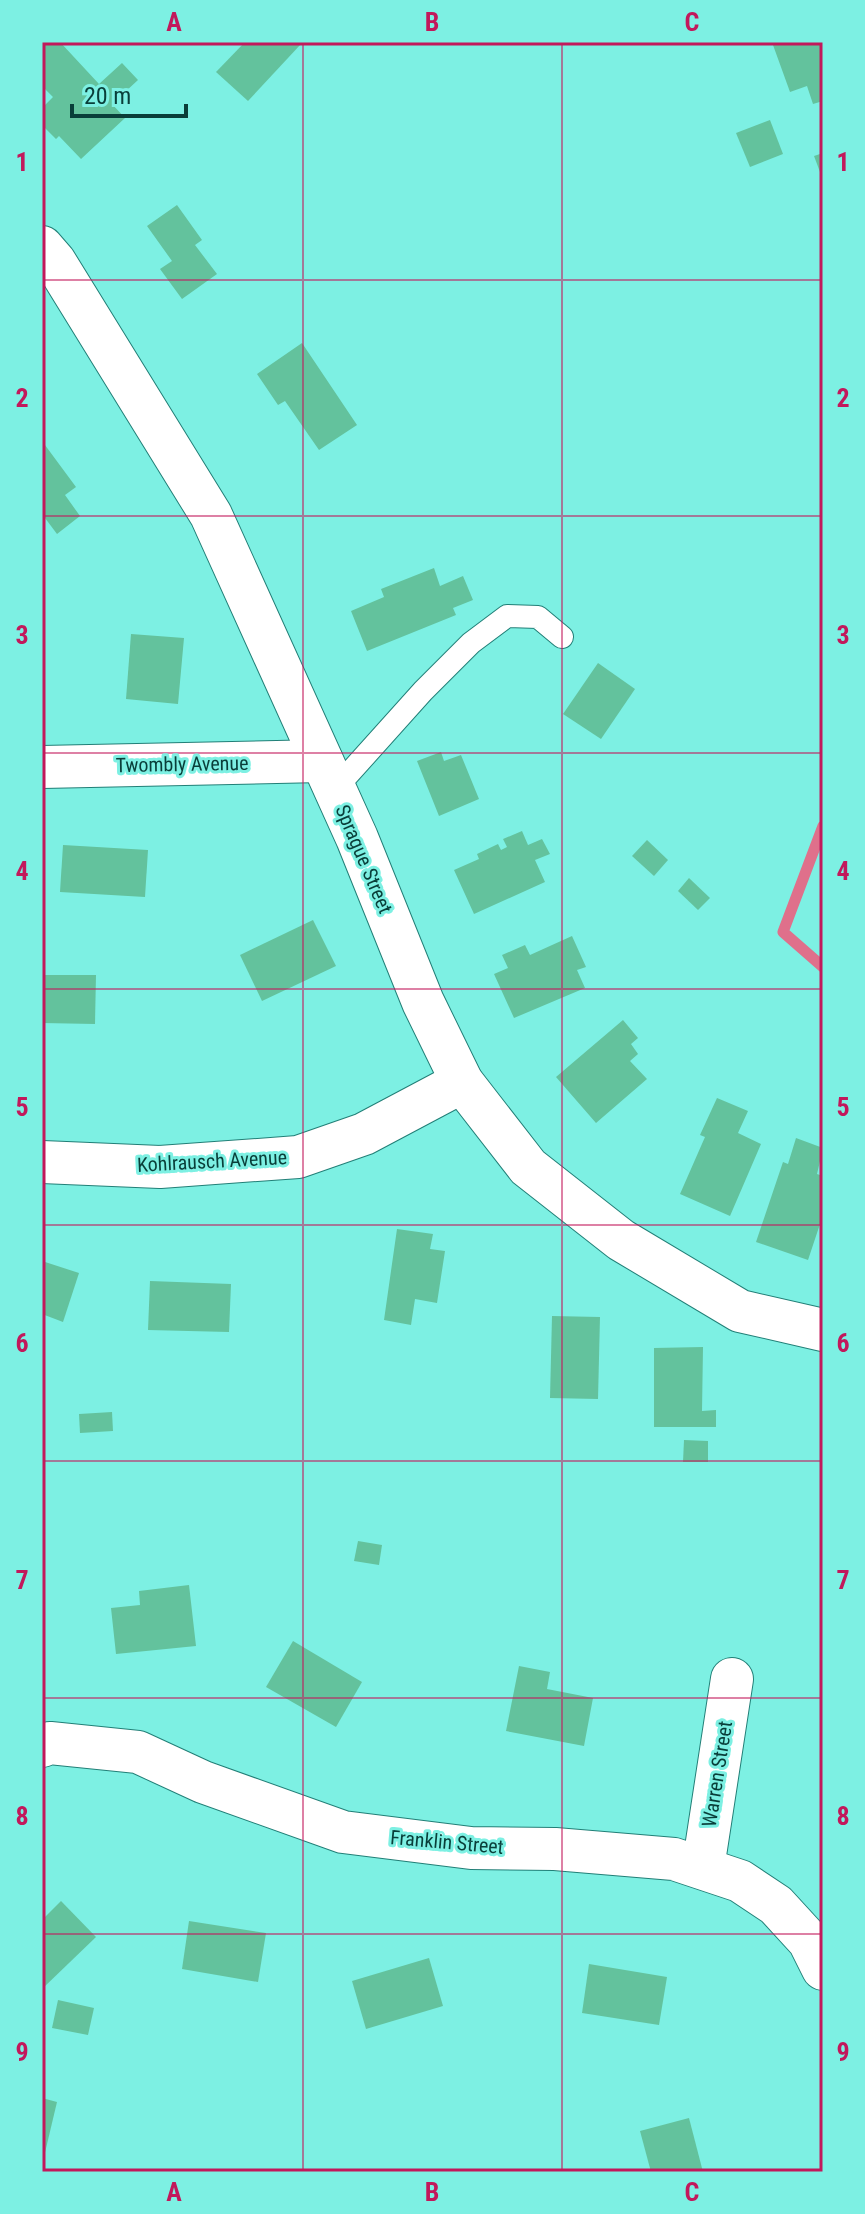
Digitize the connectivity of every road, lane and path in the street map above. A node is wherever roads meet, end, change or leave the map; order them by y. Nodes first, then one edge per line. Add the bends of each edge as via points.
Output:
1 (42, 247) edge
2 (562, 637) dead end
3 (42, 767) edge
4 (328, 775) junction
5 (462, 1082) junction
6 (42, 1162) edge
7 (823, 1330) edge
8 (732, 1679) dead end
9 (42, 1746) edge
10 (703, 1868) junction
11 (823, 1969) edge

1 - 4 street, Sprague Street via 211,515
2 - 4 lane via 538,617 507,616
3 - 4 street, Twombly Avenue
4 - 5 street, Sprague Street
5 - 6 street, Kohlrausch Avenue via 364,1134 298,1157 160,1167
5 - 7 street, Sprague Street via 528,1167 621,1240 740,1311
8 - 10 street, Warren Street
9 - 10 street, Franklin Street via 138,1752 203,1782 343,1832 471,1848 674,1859
10 - 11 street, Franklin Street via 740,1881 776,1905 809,1941

